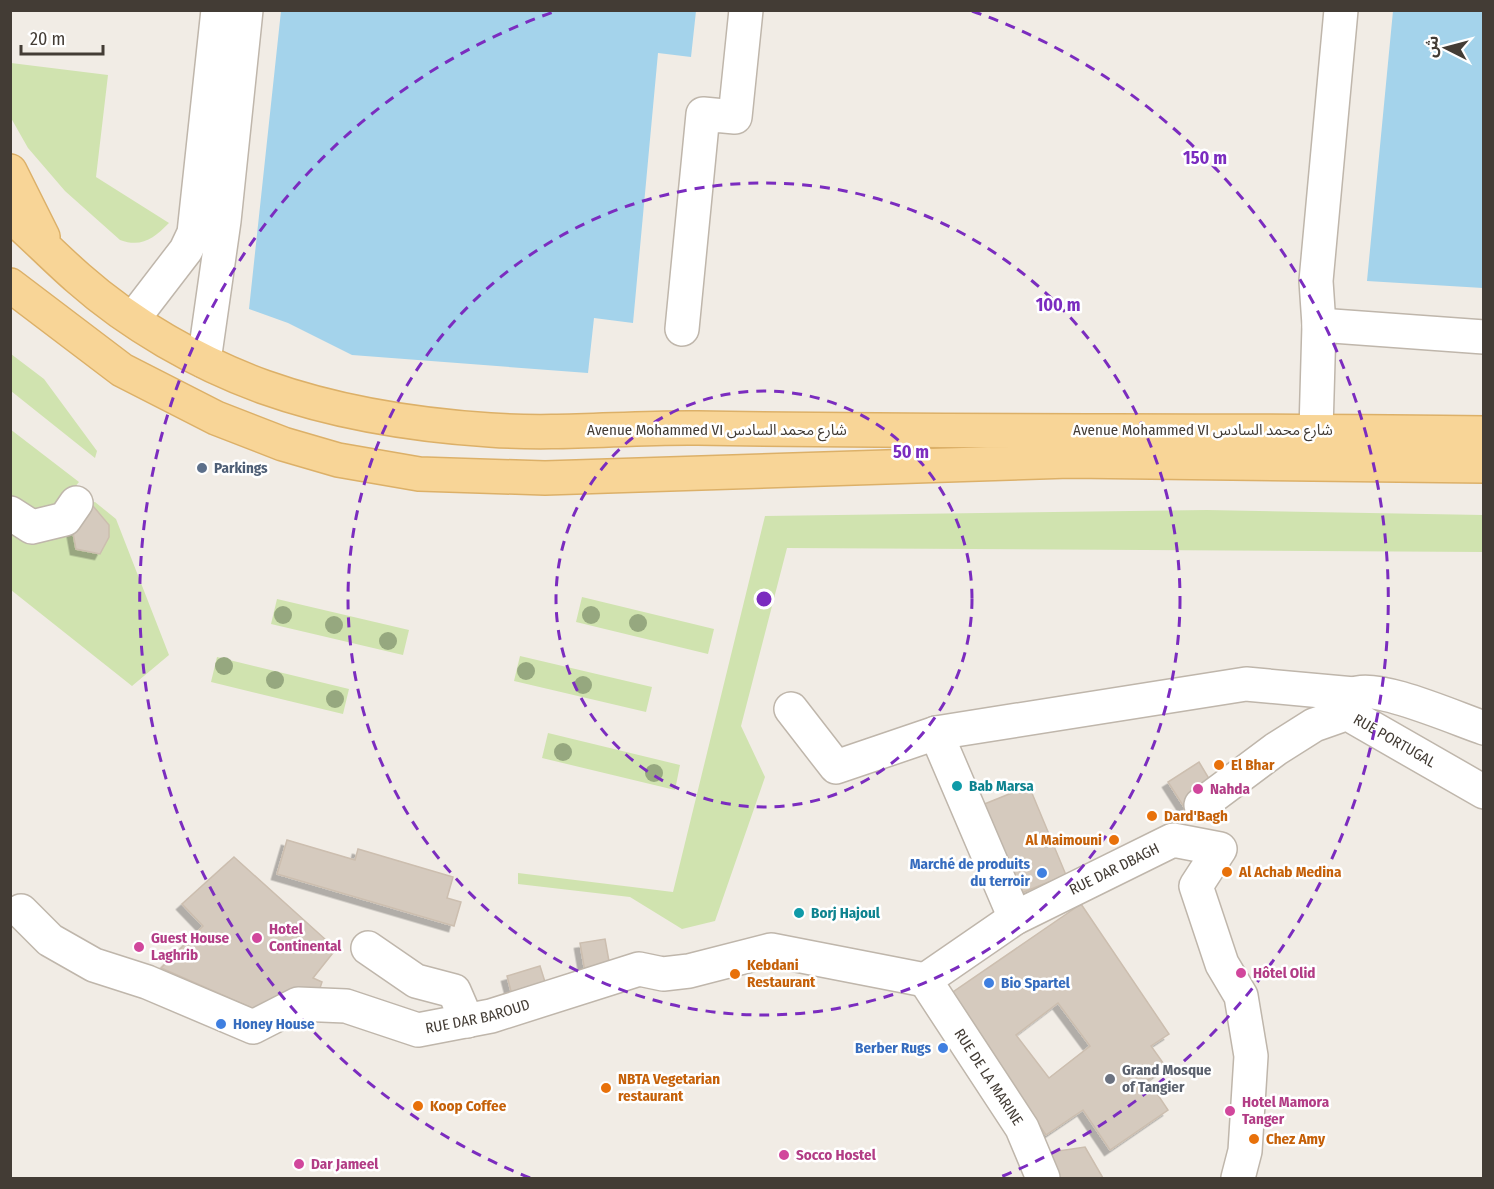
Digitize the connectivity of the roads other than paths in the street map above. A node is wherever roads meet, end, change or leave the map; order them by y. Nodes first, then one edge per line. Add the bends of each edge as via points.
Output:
1 (218, 10) edge
2 (246, 10) edge
3 (746, 10) edge
4 (1341, 10) edge
5 (10, 171) edge
6 (10, 216) edge
7 (49, 249) junction
8 (14, 290) edge
9 (133, 319) junction
10 (1319, 325) junction
11 (682, 329) dead end
12 (1484, 337) edge
13 (204, 361) junction
14 (1316, 430) junction
15 (1484, 433) edge
16 (1484, 466) edge
17 (75, 502) dead end
18 (10, 513) edge
19 (1352, 703) junction
20 (791, 709) dead end
21 (1484, 728) edge
22 (936, 733) junction
23 (1484, 792) edge
24 (1202, 805) dead end
25 (21, 911) dead end
26 (1015, 918) junction
27 (368, 948) dead end
28 (925, 980) junction
29 (466, 1021) junction
30 (1043, 1179) edge
31 (1238, 1179) edge

1 - 9 street via 194,233 186,250
2 - 13 street via 224,221
3 - 11 street via 735,117 703,114
4 - 10 street via 1316,281
5 - 7 main road
6 - 7 main road, Avenue Mohammed VI شارع محمد السادس
7 - 9 main road, Avenue Mohammed VI شارع محمد السادس via 78,278
8 - 16 main road, Avenue Mohammed VI شارع محمد السادس via 122,370 216,418 338,460 419,474 545,478 1070,461
9 - 13 main road, Avenue Mohammed VI شارع محمد السادس
10 - 12 street
10 - 14 street
13 - 14 main road, Avenue Mohammed VI شارع محمد السادس via 262,386 350,411 395,421 493,430
14 - 15 main road, Avenue Mohammed VI شارع محمد السادس
17 - 18 street via 65,519 32,527
19 - 21 street, RUE PORTUGAL via 1363,690 1379,692
19 - 22 street via 1246,684
19 - 23 street, RUE PORTUGAL via 1355,718
19 - 24 street via 1276,749
20 - 22 street via 836,767
22 - 26 street
25 - 29 street, RUE DAR BAROUD via 50,940 94,965 147,982 253,1028 298,1004 346,1006 418,1030
26 - 28 street, RUE DAR DBAGH
26 - 31 street, RUE DAR DBAGH via 1173,840 1220,849 1196,886 1222,964 1241,996 1251,1056 1245,1151
27 - 29 street via 416,981 454,992
28 - 29 street, RUE DAR BAROUD via 771,950 689,971 663,974 639,969 491,1017
28 - 30 street, RUE DE LA MARINE via 1022,1128

